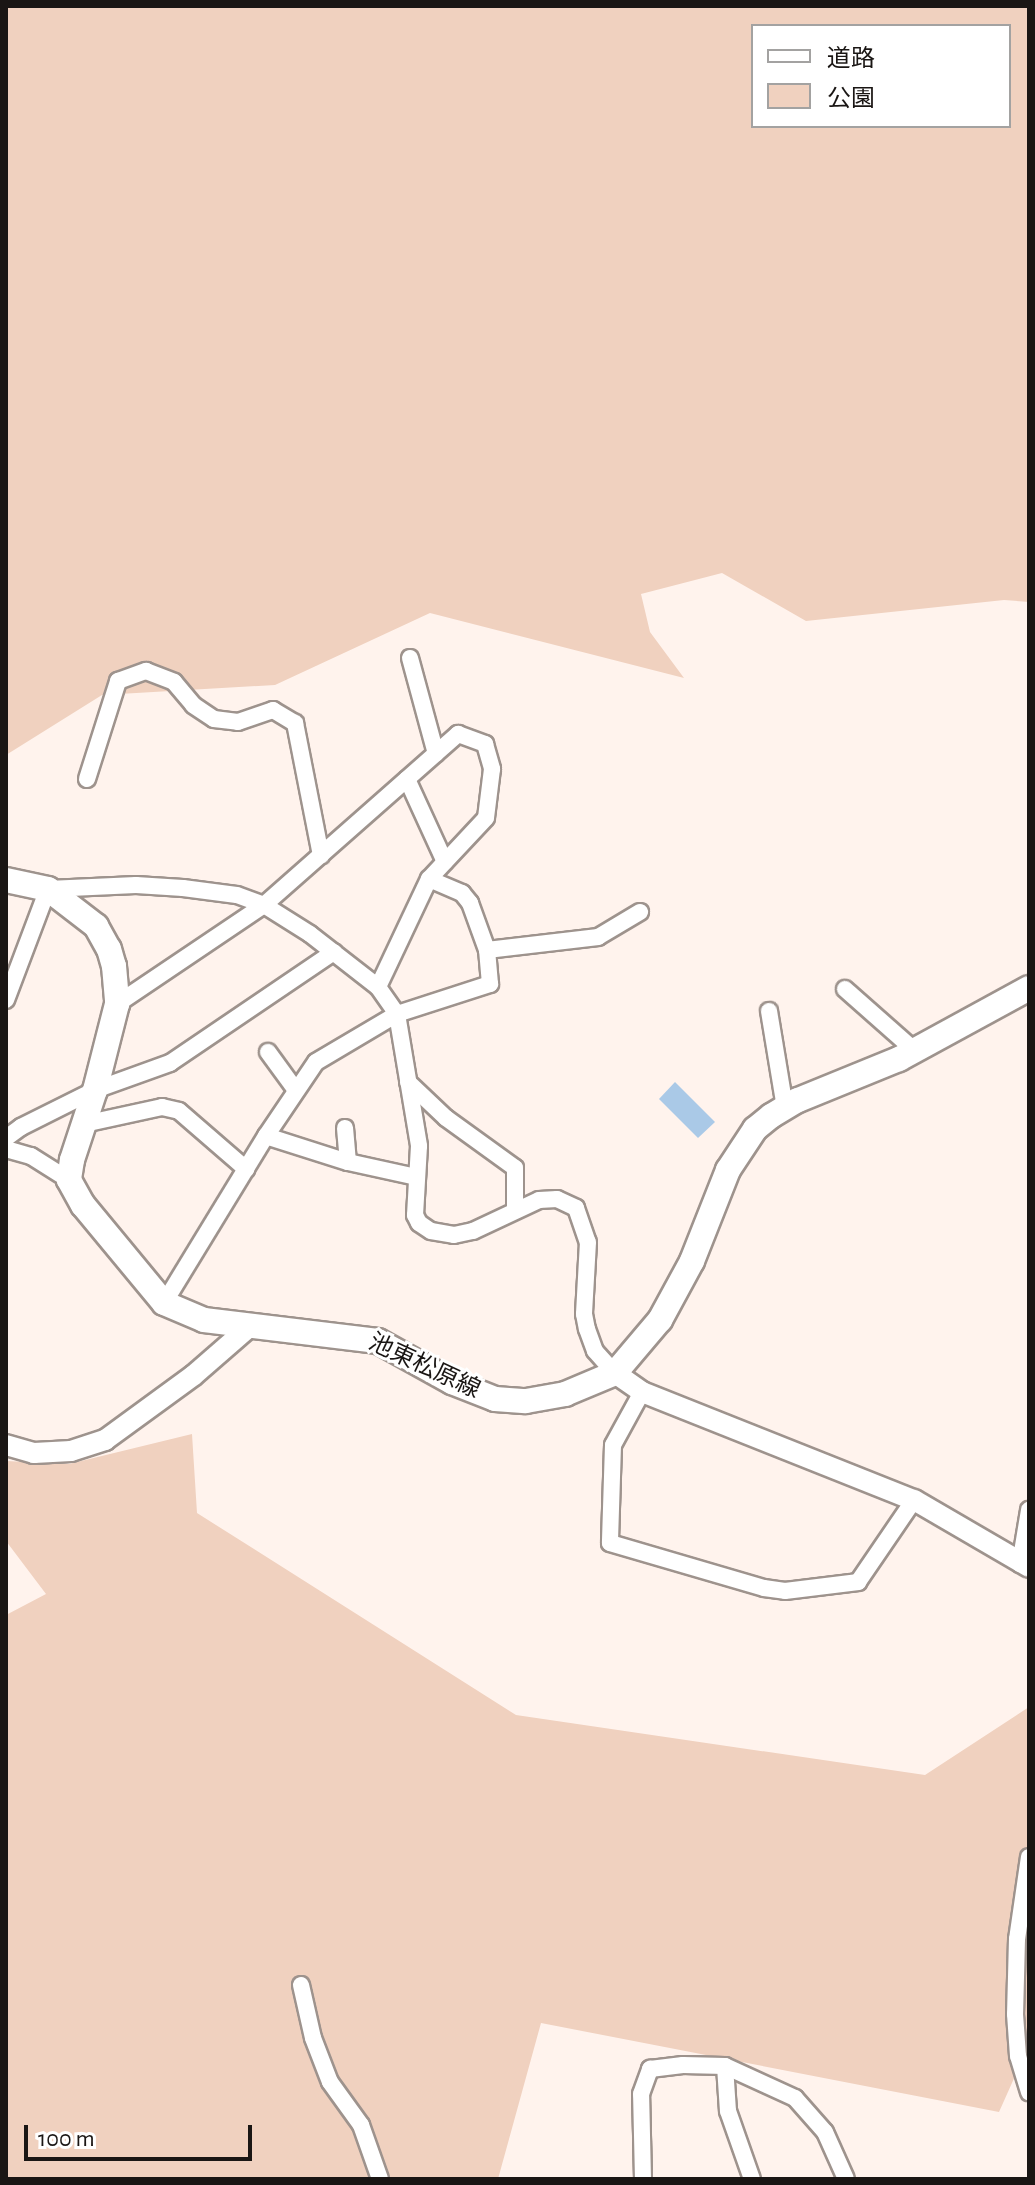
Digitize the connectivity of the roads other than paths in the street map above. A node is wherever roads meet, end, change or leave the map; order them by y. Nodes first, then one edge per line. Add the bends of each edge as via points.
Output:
1 (410, 658) dead end
2 (436, 754) junction
3 (87, 779) dead end
4 (407, 779) junction
5 (321, 855) junction
6 (445, 862) junction
7 (429, 879) junction
8 (6, 880) edge
9 (48, 889) junction
10 (264, 905) junction
11 (640, 912) dead end
12 (487, 950) junction
13 (334, 952) junction
14 (378, 987) junction
15 (1029, 988) edge
16 (845, 989) dead end
17 (6, 1000) edge
18 (117, 1004) junction
19 (769, 1011) dead end
20 (397, 1014) junction
21 (915, 1051) junction
22 (268, 1052) dead end
23 (408, 1082) junction
24 (295, 1089) junction
25 (95, 1090) junction
26 (785, 1108) junction
27 (84, 1124) junction
28 (345, 1128) dead end
29 (266, 1136) junction
30 (6, 1138) edge
31 (6, 1149) edge
32 (348, 1162) junction
33 (246, 1169) junction
34 (416, 1177) junction
35 (69, 1180) junction
36 (515, 1209) junction
37 (164, 1303) junction
38 (249, 1327) junction
39 (615, 1373) junction
40 (642, 1392) junction
41 (6, 1445) edge
42 (914, 1500) junction
43 (1029, 1510) edge
44 (1024, 1566) edge
45 (1029, 1857) edge
46 (301, 1985) dead end
47 (725, 2066) junction
48 (1029, 2092) edge
49 (380, 2179) edge
50 (643, 2179) edge
51 (752, 2179) edge
52 (846, 2179) edge

1 - 2 street
2 - 4 street
2 - 6 street via 458,734 485,744 492,769 486,818
3 - 5 street via 118,681 146,671 174,682 214,719 238,722 273,710 295,723
4 - 5 street
4 - 6 street
5 - 10 street
6 - 7 street
7 - 12 street via 462,893
7 - 14 street
8 - 9 main road
9 - 10 street via 136,885 237,895
9 - 17 street
9 - 18 main road via 96,926 114,966
10 - 13 street
10 - 18 street
11 - 12 street via 598,937
12 - 20 street via 490,984
13 - 14 street
13 - 25 street via 170,1063
14 - 20 street
15 - 21 main road, 池東松原線
16 - 21 street
18 - 25 main road
19 - 26 street
20 - 23 street
20 - 24 street via 316,1062
21 - 26 main road, 池東松原線
22 - 24 street
23 - 34 street via 419,1146
23 - 36 street via 446,1118 515,1168
24 - 29 street
25 - 27 main road
25 - 30 street
26 - 39 main road, 池東松原線 via 755,1129 728,1170 692,1261 660,1320
27 - 33 street via 162,1107 179,1111
27 - 35 main road
28 - 32 street
29 - 32 street
29 - 33 street
31 - 35 street via 31,1156
32 - 34 street
33 - 37 street
34 - 36 street via 415,1215 439,1234 473,1231
35 - 37 main road, 池東松原線 via 83,1205
36 - 39 street via 557,1199 576,1208 588,1242 587,1329 595,1351
37 - 38 main road, 池東松原線 via 204,1320
38 - 39 main road, 池東松原線 via 378,1341 495,1399 526,1401 565,1394
38 - 41 street via 105,1440 71,1451 34,1453
39 - 40 street
40 - 42 street
40 - 42 street via 613,1445 610,1543 764,1588 785,1591 858,1582
42 - 44 street
43 - 44 street
45 - 48 street via 1017,1939 1015,2014 1018,2056
46 - 49 street via 330,2082 361,2125
47 - 50 street via 650,2069 641,2094
47 - 51 street via 728,2111
47 - 52 street via 795,2098 825,2132

